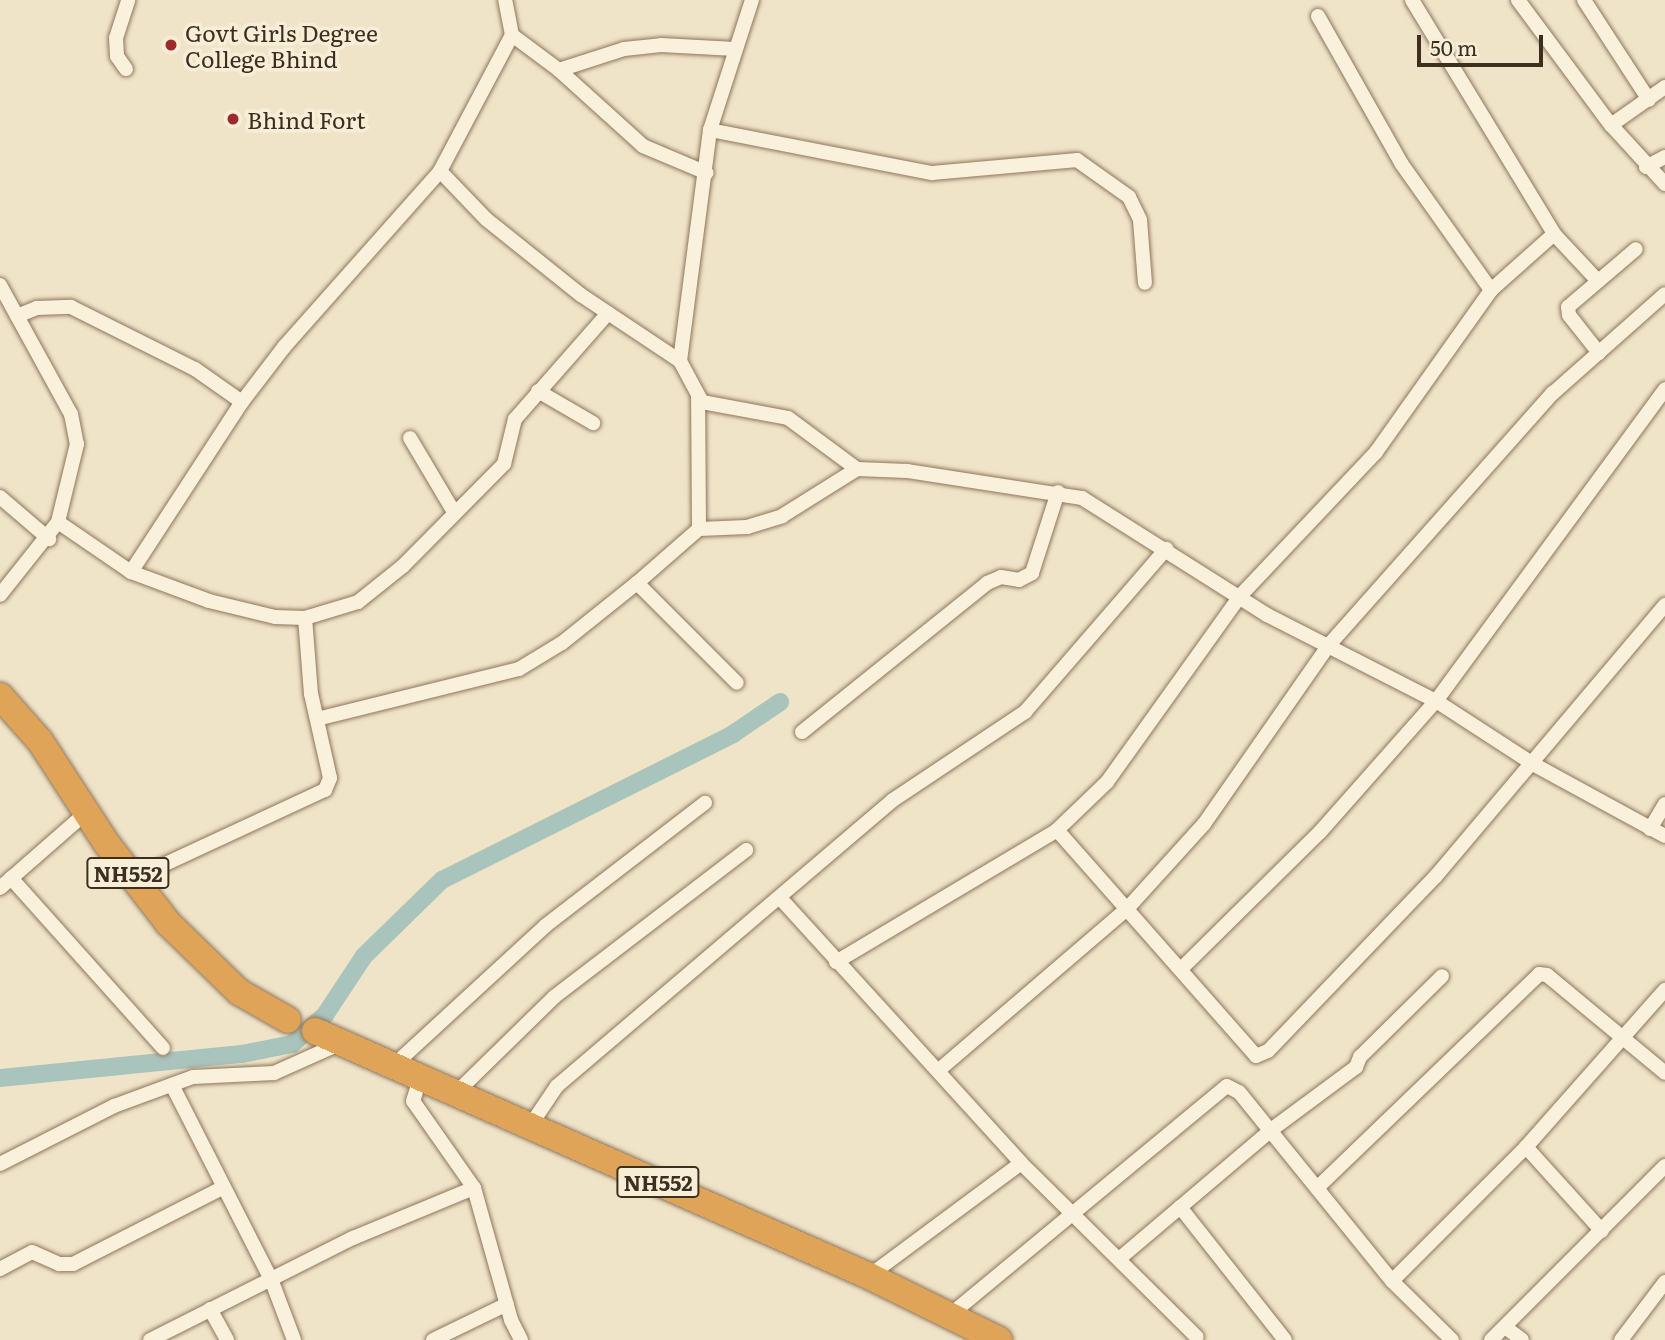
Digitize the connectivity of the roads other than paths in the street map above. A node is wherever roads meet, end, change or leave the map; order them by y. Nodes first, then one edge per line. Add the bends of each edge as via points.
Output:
1 (128, 0) edge
2 (505, 0) edge
3 (752, 0) edge
4 (1412, 0) edge
5 (1518, 0) edge
6 (1584, 0) edge
7 (1318, 16) dead end
8 (512, 36) junction
9 (735, 49) junction
10 (126, 69) dead end
11 (559, 71) junction
12 (1665, 88) edge
13 (1649, 100) junction
14 (1611, 125) junction
15 (710, 130) junction
16 (1665, 157) edge
17 (1646, 167) junction
18 (440, 171) junction
19 (707, 173) junction
20 (1665, 184) edge
21 (1554, 234) junction
22 (1636, 249) dead end
23 (1597, 280) junction
24 (1145, 283) dead end
25 (0, 285) edge
26 (1490, 290) junction
27 (1665, 294) edge
28 (608, 313) junction
29 (17, 316) junction
30 (1599, 353) junction
31 (680, 361) junction
32 (1665, 388) edge
33 (538, 391) junction
34 (698, 397) junction
35 (242, 402) junction
36 (593, 423) dead end
37 (410, 438) dead end
38 (857, 469) junction
39 (1058, 492) junction
40 (0, 497) edge
41 (454, 512) junction
42 (58, 522) junction
43 (699, 529) junction
44 (48, 539) junction
45 (1166, 549) junction
46 (131, 572) junction
47 (637, 583) junction
48 (0, 595) edge
49 (1240, 596) junction
50 (1665, 605) edge
51 (305, 618) junction
52 (1328, 646) junction
53 (737, 683) dead end
54 (0, 696) edge
55 (1436, 701) junction
56 (317, 719) junction
57 (802, 733) dead end
58 (1533, 764) junction
59 (705, 803) dead end
60 (1665, 804) edge
61 (88, 811) junction
62 (1650, 829) junction
63 (1058, 830) junction
64 (1665, 836) edge
65 (746, 850) dead end
66 (133, 879) junction
67 (6, 883) edge
68 (781, 899) junction
69 (1126, 909) junction
70 (836, 962) junction
71 (1182, 968) junction
72 (1442, 976) dead end
73 (1665, 990) edge
74 (288, 1020) dead end
75 (315, 1031) dead end
76 (1624, 1040) junction
77 (342, 1043) junction
78 (163, 1048) dead end
79 (393, 1066) junction
80 (939, 1070) junction
81 (1665, 1073) edge
82 (421, 1077) junction
83 (172, 1085) junction
84 (456, 1093) junction
85 (530, 1126) junction
86 (1270, 1130) junction
87 (1526, 1147) junction
88 (0, 1164) edge
89 (1021, 1164) junction
90 (1665, 1166) edge
91 (224, 1187) junction
92 (474, 1188) junction
93 (1317, 1188) junction
94 (1180, 1207) junction
95 (1074, 1214) junction
96 (1602, 1231) junction
97 (1119, 1259) junction
98 (0, 1269) edge
99 (869, 1276) junction
100 (271, 1279) junction
101 (1392, 1281) junction
102 (1665, 1282) edge
103 (506, 1304) junction
104 (210, 1309) junction
105 (950, 1314) junction
106 (1505, 1327) junction
107 (1197, 1337) dead end
108 (291, 1339) edge
109 (150, 1340) edge
110 (227, 1340) edge
111 (435, 1340) edge
112 (521, 1340) edge
113 (999, 1340) edge
114 (1285, 1340) edge
115 (1452, 1340) edge
116 (1491, 1340) edge
117 (1522, 1340) edge
118 (1621, 1340) edge

1 - 10 street via 116,38 117,56
2 - 8 street
3 - 9 street
4 - 21 street
5 - 14 street
6 - 13 street
7 - 26 street via 1401,163
8 - 11 street
8 - 18 street
9 - 11 street via 662,45 624,49
9 - 15 street
11 - 19 street via 643,146
12 - 13 street
13 - 14 street
14 - 17 street
15 - 19 street
15 - 24 street via 932,173 1077,160 1129,197 1140,220
16 - 17 street
17 - 20 street
18 - 28 street via 486,219
18 - 35 street
19 - 31 street
21 - 23 street
21 - 26 street
22 - 23 street
23 - 30 street via 1568,307 1569,315
25 - 29 street
26 - 49 street via 1376,452
27 - 30 street
28 - 31 street
28 - 33 street
29 - 35 street via 37,308 71,307 195,369
29 - 42 street via 71,414 77,444
30 - 52 street via 1553,393
31 - 34 street
32 - 55 street
33 - 36 street
33 - 41 street via 511,428 503,464
34 - 38 street via 711,406 770,411 788,418
34 - 43 street
35 - 46 street
37 - 41 street
38 - 39 street via 907,471
38 - 43 street via 782,516 747,527
39 - 45 street via 1082,498
39 - 57 street via 1032,573 1019,580 1001,576 987,583
40 - 44 street
41 - 51 street via 402,566 358,602
42 - 44 street
42 - 46 street
43 - 47 street
44 - 48 street
45 - 49 street
45 - 68 street via 1025,712 893,800
46 - 51 street via 209,601 275,617
47 - 53 street
47 - 56 street via 562,643 519,669
49 - 52 street
49 - 63 street via 1107,782
50 - 58 street
51 - 56 street
52 - 55 street
52 - 69 street via 1204,824
54 - 61 highway, NH552 via 40,741
55 - 58 street
55 - 71 street via 1320,832
56 - 66 street via 330,778 317,797
58 - 62 street
58 - 71 street via 1436,876 1268,1051 1256,1056
59 - 79 street via 545,926
60 - 62 street
61 - 66 highway, NH552
61 - 67 street
62 - 64 street
63 - 69 street
63 - 70 street
65 - 84 street via 554,997
66 - 74 highway, NH552 via 202,960 239,992
67 - 78 street
68 - 70 street
68 - 85 street via 557,1086
69 - 71 street
69 - 80 street
70 - 80 street
72 - 86 street via 1356,1067
73 - 76 street
75 - 77 highway, NH552
76 - 81 street
76 - 87 street
76 - 93 street via 1547,975 1538,974
77 - 79 highway, NH552
77 - 83 street via 274,1073 193,1077
79 - 82 highway, NH552
80 - 89 street
82 - 84 highway, NH552
82 - 92 street via 413,1101
83 - 88 street via 114,1106
83 - 91 street
84 - 85 highway, NH552
85 - 99 highway, NH552
86 - 93 street
86 - 94 street
86 - 95 street via 1233,1086 1223,1088
87 - 96 street
87 - 101 street
89 - 95 street
89 - 99 street
90 - 96 street
91 - 98 street via 73,1264 59,1264 32,1252
91 - 100 street
92 - 100 street via 353,1238
92 - 103 street
93 - 101 street
94 - 97 street
94 - 114 street
95 - 97 street
95 - 105 street
96 - 106 street
97 - 107 street
99 - 105 highway, NH552
100 - 104 street
100 - 108 street
101 - 115 street
102 - 118 street
103 - 111 street
103 - 112 street
104 - 109 street
104 - 110 street
105 - 113 highway, NH552
106 - 116 street
106 - 117 street

